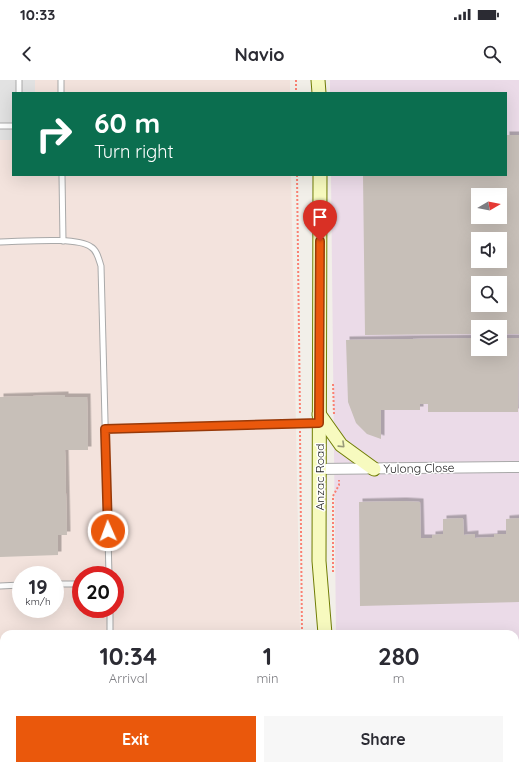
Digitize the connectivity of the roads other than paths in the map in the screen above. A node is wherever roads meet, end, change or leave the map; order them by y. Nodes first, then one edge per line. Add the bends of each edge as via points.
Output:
1 (19, 80) edge
2 (60, 80) edge
3 (318, 80) edge
4 (19, 92) edge
5 (61, 92) edge
6 (319, 92) edge
7 (0, 126) edge
8 (12, 126) edge
9 (62, 176) edge
10 (320, 176) edge
11 (63, 241) junction
12 (0, 242) edge
13 (319, 418) junction
14 (105, 429) junction
15 (519, 467) edge
16 (318, 469) junction
17 (374, 469) junction
18 (109, 566) edge
19 (12, 585) edge
20 (0, 586) edge
21 (110, 618) edge
22 (110, 630) edge
23 (325, 630) edge

1 - 4 lane
2 - 5 lane
3 - 6 main road
7 - 8 lane
9 - 11 lane
10 - 13 main road, Anzac Road
11 - 12 lane
11 - 14 lane via 83,242 93,247 101,266
13 - 14 lane via 300,423
13 - 16 main road, Anzac Road
13 -> 17 main road via 341,445
14 - 18 lane
15 - 17 street, Yulong Close
16 - 17 street, Yulong Close
16 - 23 main road, Anzac Road via 319,561
19 - 20 lane
21 - 22 lane

